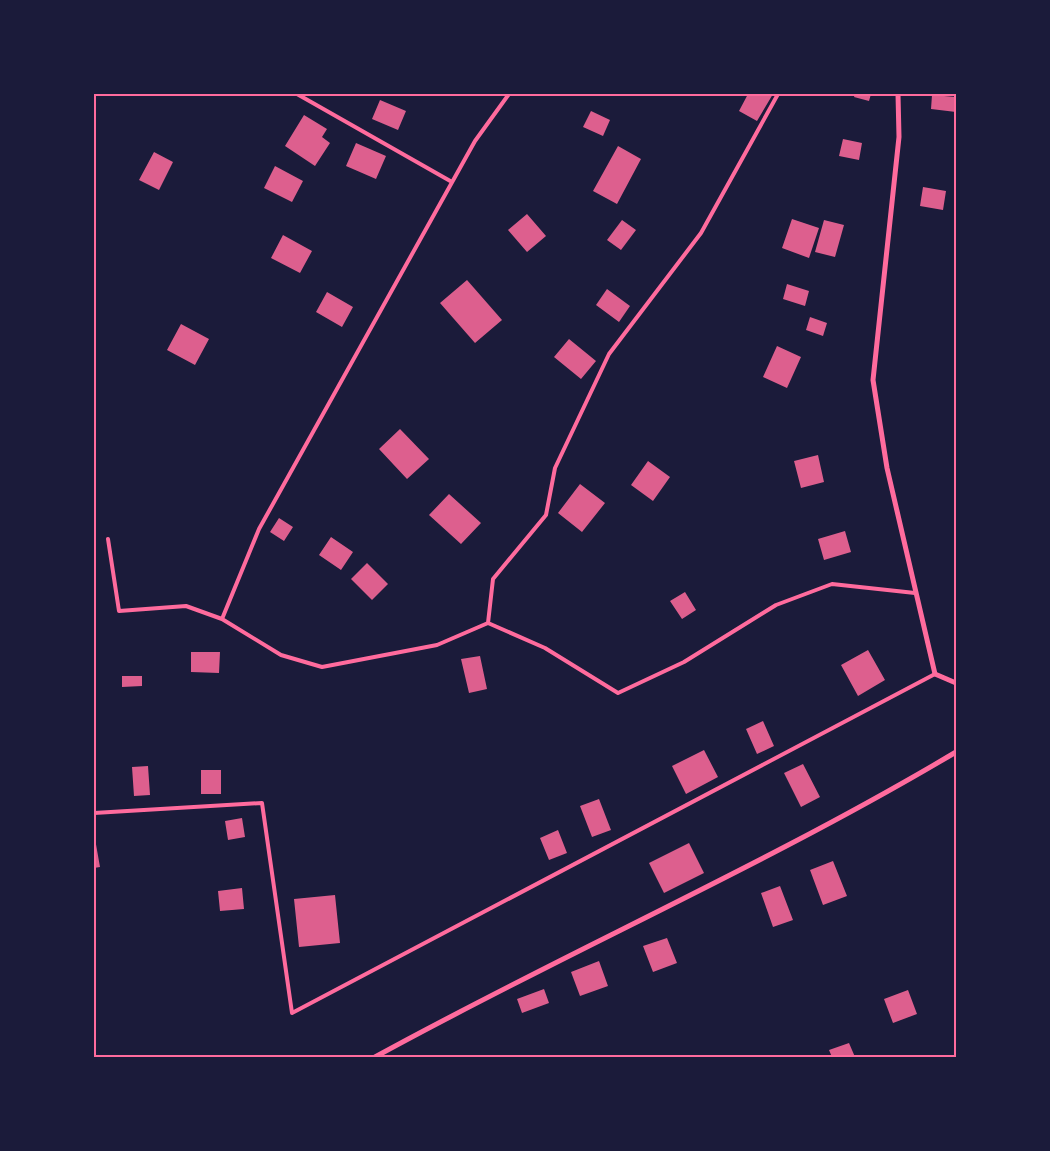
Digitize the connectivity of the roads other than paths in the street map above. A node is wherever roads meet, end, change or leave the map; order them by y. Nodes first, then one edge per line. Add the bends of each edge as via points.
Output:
1 (297, 94) edge
2 (509, 94) edge
3 (778, 94) edge
4 (898, 94) edge
5 (452, 182) junction
6 (108, 540) dead end
7 (915, 593) junction
8 (222, 620) junction
9 (488, 623) junction
10 (934, 674) junction
11 (956, 683) edge
12 (956, 752) edge
13 (94, 813) edge
14 (375, 1057) edge

1 - 5 lane
2 - 5 lane via 475,141
3 - 9 lane via 701,233 609,354 555,468 546,515 493,578
4 - 7 street via 899,137 873,380 887,468
5 - 8 lane via 260,529
6 - 8 lane via 119,611 186,606
7 - 9 lane via 832,584 776,605 684,662 618,693 545,648
7 - 10 street
8 - 9 lane via 281,655 322,667 437,645
10 - 11 street
10 - 13 lane via 292,1013 262,803
12 - 14 street via 728,877

